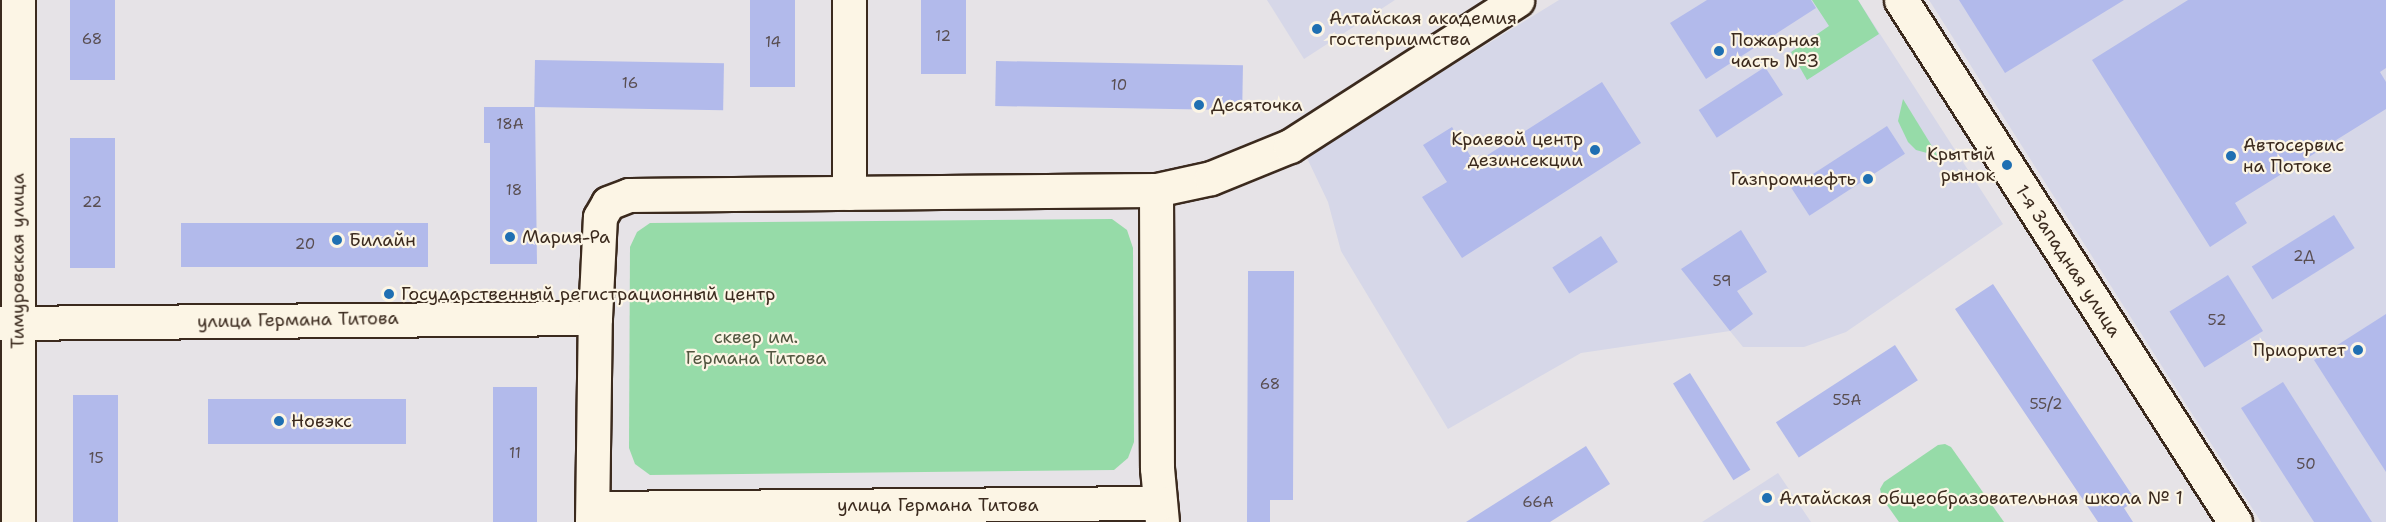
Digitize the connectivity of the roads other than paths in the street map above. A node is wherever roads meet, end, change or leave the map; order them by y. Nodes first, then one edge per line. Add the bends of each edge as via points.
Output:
1 (18, 0) edge
2 (849, 0) edge
3 (1516, 0) edge
4 (1901, 0) edge
5 (1156, 190) junction
6 (849, 193) junction
7 (595, 318) junction
8 (9, 323) edge
9 (1161, 513) edge
10 (593, 515) edge
11 (18, 522) edge
12 (2235, 522) edge

1 - 8 street, Тимуровская улица
2 - 6 street
3 - 5 street, улица Германа Титова via 1290,146 1211,178
4 - 12 street, 1-я Западная улица
5 - 6 street, улица Германа Титова
5 - 9 street, улица Германа Титова via 1157,468
6 - 7 street, улица Германа Титова via 629,195 608,203 600,217
7 - 8 street, улица Германа Титова
7 - 10 street, улица Германа Титова
8 - 11 street, Тимуровская улица
9 - 10 street, улица Германа Титова

